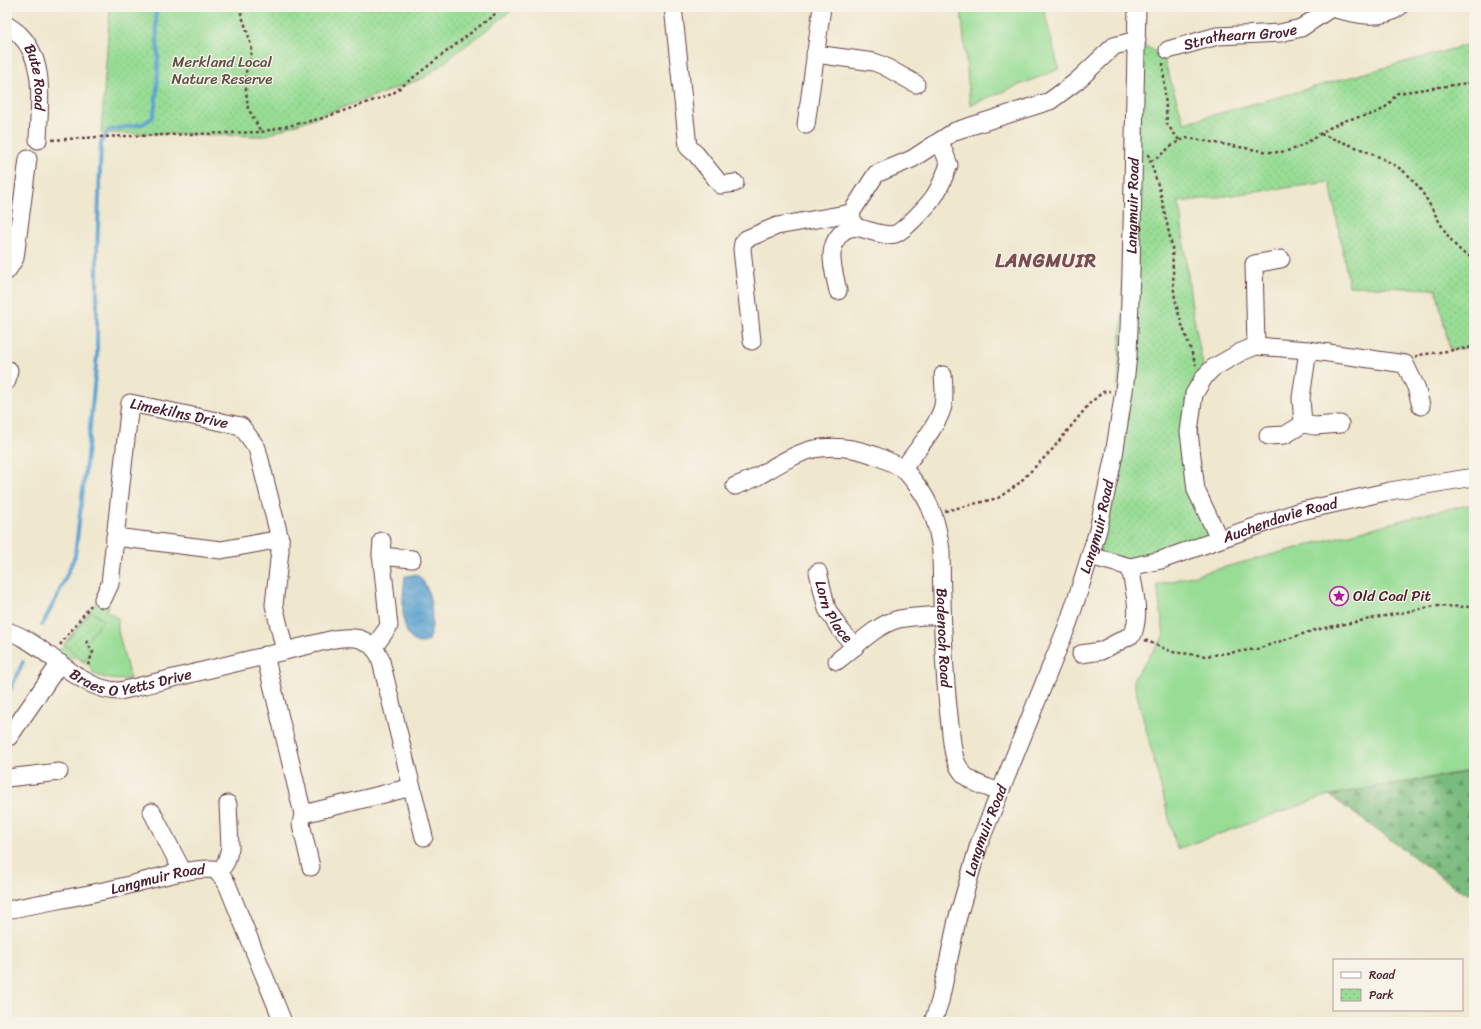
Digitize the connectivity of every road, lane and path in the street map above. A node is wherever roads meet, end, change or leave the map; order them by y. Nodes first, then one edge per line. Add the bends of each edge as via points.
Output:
1 (244, 7) edge
2 (504, 7) edge
3 (673, 7) edge
4 (822, 7) edge
5 (1137, 7) edge
6 (1331, 7) edge
7 (1399, 7) edge
8 (7, 25) edge
9 (1137, 40) junction
10 (1168, 50) joint
11 (815, 54) junction
12 (1474, 82) edge
13 (916, 84) dead end
14 (806, 125) dead end
15 (261, 132) junction
16 (1135, 134) junction
17 (1320, 134) junction
18 (38, 140) joint
19 (1179, 140) junction
20 (940, 141) junction
21 (28, 159) dead end
22 (1151, 161) junction
23 (735, 183) dead end
24 (852, 220) junction
25 (1280, 259) dead end
26 (1474, 259) edge
27 (7, 271) edge
28 (838, 291) dead end
29 (752, 341) dead end
30 (1256, 346) junction
31 (1474, 347) edge
32 (1308, 350) junction
33 (1405, 364) junction
34 (943, 375) dead end
35 (1205, 376) junction
36 (1124, 391) junction
37 (1421, 406) dead end
38 (1303, 424) junction
39 (1340, 424) dead end
40 (1268, 436) dead end
41 (903, 469) junction
42 (1474, 477) edge
43 (735, 486) dead end
44 (933, 514) junction
45 (115, 537) junction
46 (280, 539) junction
47 (1219, 539) junction
48 (1090, 556) junction
49 (412, 559) dead end
50 (1130, 567) junction
51 (818, 572) dead end
52 (103, 599) joint
53 (1474, 607) edge
54 (942, 615) junction
55 (7, 631) edge
56 (1133, 634) junction
57 (86, 641) dead end
58 (374, 647) junction
59 (855, 648) junction
60 (285, 651) junction
61 (1081, 654) dead end
62 (265, 655) junction
63 (55, 660) junction
64 (838, 661) dead end
65 (83, 679) junction
66 (9, 737) dead end
67 (60, 772) dead end
68 (7, 778) edge
69 (412, 787) junction
70 (999, 792) junction
71 (228, 804) dead end
72 (152, 812) dead end
73 (303, 814) junction
74 (424, 837) dead end
75 (311, 867) dead end
76 (183, 872) junction
77 (219, 873) junction
78 (7, 910) edge
79 (283, 1022) edge
80 (933, 1022) edge

1 - 15 path via 241,12 252,51 246,72 247,102
2 - 15 path via 392,94 323,118
3 - 23 street via 688,147 721,185
4 - 11 street
5 - 9 street, Langmuir Road
6 - 7 street, Strathearn Grove via 1355,14 1374,15 1394,11
6 - 10 street, Strathearn Grove via 1301,28 1280,34 1217,36
8 - 18 street, Bute Road via 20,34 37,64
9 - 16 street, Langmuir Road
9 - 20 street via 1114,46 1077,81 1050,101 955,131
10 - 19 path via 1163,57 1167,124
11 - 13 street via 874,62
11 - 14 street
12 - 17 path via 1398,93 1384,108 1375,113 1344,121
15 - 18 path
16 - 22 path via 1141,137
16 - 36 street, Langmuir Road via 1129,333
17 - 19 path via 1302,147 1280,153 1198,139
17 - 26 path via 1399,168 1420,190 1454,244
19 - 22 path
20 - 24 street via 912,159 876,174
20 - 24 street via 949,165 933,198 905,227 897,234 889,235
21 - 27 street via 15,258
22 - 35 path via 1172,247 1174,293 1179,316 1196,367
24 - 28 street via 835,242 832,256
24 - 29 street via 777,226 746,239 742,249
25 - 30 street via 1254,264
30 - 32 street
30 - 35 street via 1218,365
31 - 33 path via 1419,355
32 - 33 street
32 - 38 street via 1301,398
33 - 37 street via 1416,387
34 - 41 street via 944,395 938,419
35 - 47 street via 1194,394 1190,432 1196,490
36 - 44 path via 1104,392 1090,403 1051,451 1017,485 998,498
36 - 48 street, Langmuir Road via 1114,455
38 - 39 street
38 - 40 street via 1285,435
41 - 43 street, Badenoch Road via 866,452 845,447 831,448 798,454
41 - 44 street, Badenoch Road via 922,492
42 - 47 street, Auchendavie Road via 1390,491 1297,512
44 - 54 street, Badenoch Road via 941,551
45 - 46 street via 221,550
45 - 46 street, Limekilns Drive via 130,403 241,426 257,448
45 - 52 street, Limekilns Drive via 110,584
46 - 60 street, Limekilns Drive via 274,606
47 - 50 street, Auchendavie Road via 1161,560
48 - 50 street, Auchendavie Road
48 - 70 street, Langmuir Road via 1068,624
49 - 58 street via 382,549 389,626
50 - 56 street via 1138,611
51 - 59 street, Lorn Place via 827,608
52 - 63 path via 98,596
53 - 56 path via 1435,606 1316,630 1257,649 1206,656 1172,652
54 - 59 street, Lorn Place via 899,619 875,631
54 - 70 street, Badenoch Road via 945,684 957,762 968,779
55 - 63 street, Braes O Yetts Drive via 26,640
56 - 61 street via 1100,651
57 - 65 path via 93,652
58 - 60 street, Braes O Yetts Drive via 362,639 345,638
58 - 69 street via 380,657
59 - 64 street, Lorn Place
60 - 62 street, Braes O Yetts Drive
62 - 65 street, Braes O Yetts Drive via 120,690 103,689
62 - 73 street
63 - 65 street, Braes O Yetts Drive
63 - 66 street
67 - 68 street
69 - 73 street
69 - 74 street
70 - 80 street, Langmuir Road via 967,882
71 - 77 street via 230,848
72 - 76 street
73 - 75 street via 301,824
76 - 77 street, Langmuir Road via 214,869
76 - 78 street, Langmuir Road
77 - 79 street, Langmuir Road via 227,884

